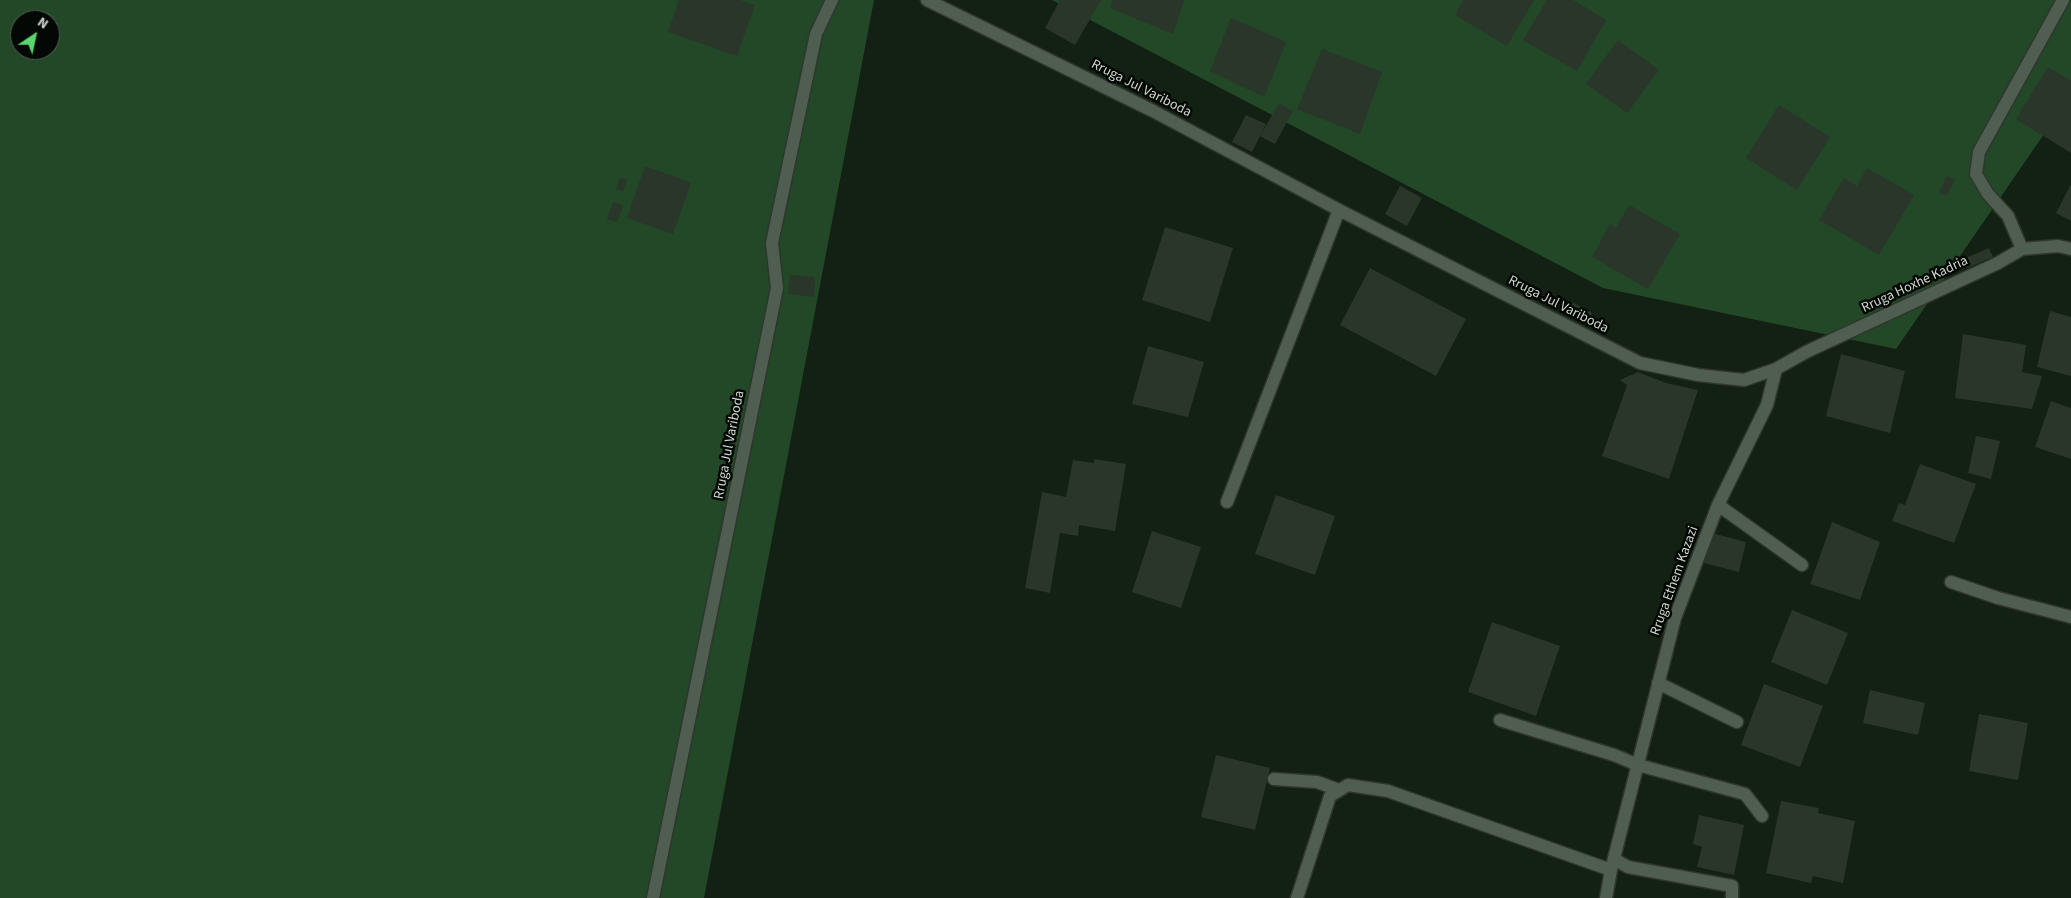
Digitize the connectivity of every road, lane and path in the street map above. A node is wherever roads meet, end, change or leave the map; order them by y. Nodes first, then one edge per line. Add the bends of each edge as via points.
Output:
1 (832, 0) edge
2 (927, 0) edge
3 (2063, 0) edge
4 (1339, 210) junction
5 (2022, 249) junction
6 (2071, 249) edge
7 (1776, 369) junction
8 (1227, 502) dead end
9 (1718, 505) junction
10 (1802, 565) dead end
11 (1951, 582) dead end
12 (2071, 617) edge
13 (1658, 683) junction
14 (1500, 720) dead end
15 (1737, 722) dead end
16 (1638, 765) junction
17 (1274, 779) dead end
18 (1339, 790) junction
19 (1762, 816) dead end
20 (1612, 864) junction
21 (653, 898) edge
22 (1297, 898) edge
23 (1606, 898) edge
24 (1732, 898) edge

1 - 21 street, Rruga Jul Variboda via 816,34 772,243 776,288
2 - 4 street, Rruga Jul Variboda via 1153,111
3 - 5 street via 1979,152 1976,174 1988,194 2008,216
4 - 7 street, Rruga Jul Variboda via 1640,363 1744,380
4 - 8 street
5 - 6 street, Rruga Hoxhe Kadria via 2058,246
5 - 7 street, Rruga Hoxhe Kadria
7 - 9 street, Rruga Ethem Kazazi via 1766,405
9 - 10 street
9 - 13 street, Rruga Ethem Kazazi via 1674,618
11 - 12 street
13 - 15 street
13 - 16 street, Rruga Ethem Kazazi
14 - 16 street
16 - 19 street via 1745,794
16 - 20 street, Rruga Ethem Kazazi
17 - 18 street via 1317,782
18 - 20 street via 1348,785 1388,791
18 - 22 street via 1330,796
20 - 23 street, Rruga Ethem Kazazi
20 - 24 street via 1732,886

